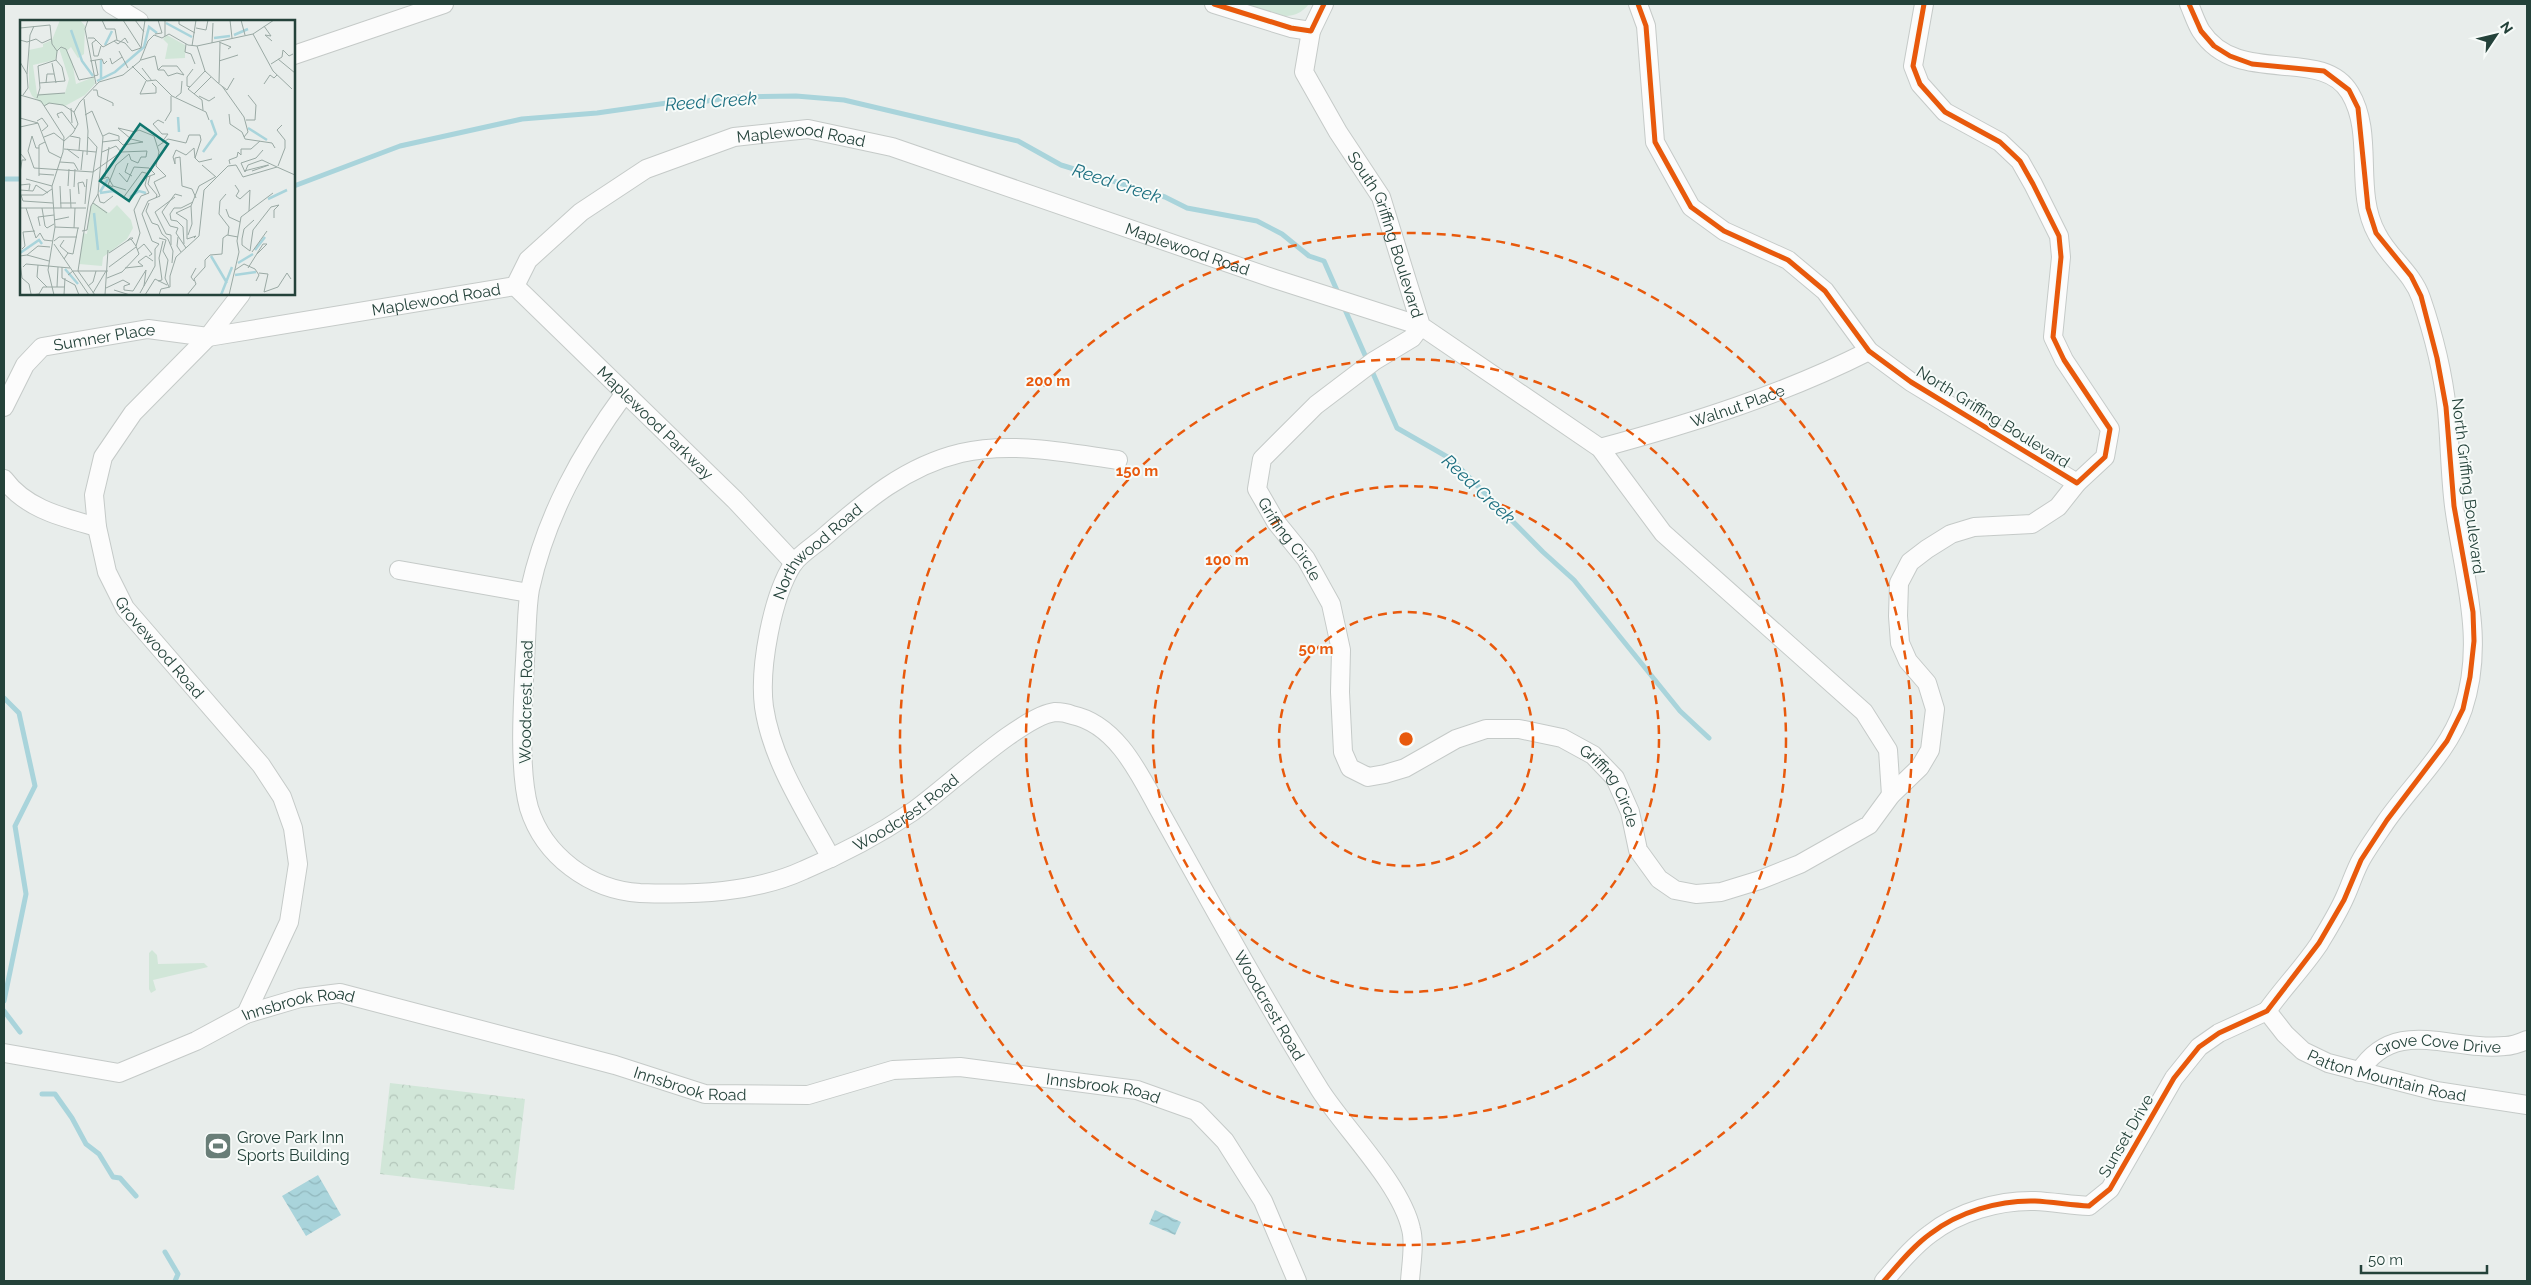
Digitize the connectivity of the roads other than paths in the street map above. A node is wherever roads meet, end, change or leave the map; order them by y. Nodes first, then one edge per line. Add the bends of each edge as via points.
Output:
1 (111, 4) edge
2 (444, 4) edge
3 (1214, 4) edge
4 (1324, 4) edge
5 (1638, 4) edge
6 (1924, 4) edge
7 (2189, 4) edge
8 (137, 20) edge
9 (1311, 31) junction
10 (295, 55) edge
11 (515, 286) junction
12 (240, 295) edge
13 (1421, 326) junction
14 (208, 337) junction
15 (1869, 351) junction
16 (625, 393) junction
17 (4, 407) edge
18 (1600, 448) junction
19 (1118, 460) dead end
20 (4, 478) edge
21 (2078, 484) junction
22 (97, 527) junction
23 (794, 563) junction
24 (399, 570) dead end
25 (529, 593) junction
26 (1891, 795) junction
27 (831, 858) junction
28 (2267, 1011) junction
29 (246, 1014) junction
30 (2527, 1040) edge
31 (4, 1053) edge
32 (2359, 1072) junction
33 (2527, 1105) edge
34 (1297, 1281) edge
35 (1410, 1281) edge
36 (1884, 1281) edge

1 - 8 street
2 - 10 street
3 - 9 street
4 - 9 street, South Griffing Boulevard
5 - 15 street, North Griffing Boulevard via 1646,26 1655,142 1691,207 1724,231 1788,260 1825,291
6 - 21 street, North Griffing Boulevard via 1913,66 1920,84 1945,112 2000,142 2020,161 2059,236 2061,257 2053,337 2064,360 2110,429 2105,457
7 - 28 street, North Griffing Boulevard via 2201,31 2214,46 2230,56 2252,64 2324,71 2349,90 2358,108 2364,176 2376,233 2411,276 2420,296 2437,358 2446,406 2454,506 2472,612 2474,641 2470,677 2463,710 2447,742 2387,820 2361,860 2344,900 2319,943
9 - 13 street, South Griffing Boulevard via 1304,72 1338,132 1381,197
11 - 13 street, Maplewood Road via 528,260 580,212 646,169 734,137 808,129 892,147
11 - 14 street, Maplewood Road
11 - 16 street, Maplewood Parkway
12 - 14 street, Grovewood Road
13 - 18 street, South Griffing Boulevard
13 - 26 street, Griffing Circle via 1412,338 1374,361 1316,405 1262,459 1257,489 1276,522 1306,559 1331,604 1341,650 1343,752 1350,768 1368,777 1398,770 1437,752 1456,739 1486,729 1519,730 1562,738 1593,755 1616,778 1630,812 1638,850 1659,879 1676,890 1696,894 1720,892 1800,864 1869,825
14 - 17 street, Sumner Place via 148,329 42,347 25,365
14 - 22 street, Grovewood Road via 133,413 103,457 94,495
15 - 18 street, Walnut Place via 1756,400
15 - 21 street, North Griffing Boulevard via 1911,382
16 - 23 street, Maplewood Parkway via 735,500
16 - 25 street, Woodcrest Road via 597,431 572,474 546,532
18 - 26 street via 1663,533 1864,712 1888,750
19 - 23 street, Northwood Road via 1031,449 993,449 961,453 929,463 867,498
20 - 22 street via 15,494 51,514
21 - 26 street, North Griffing Boulevard via 2058,507 2032,524 1974,527 1951,534 1926,548 1910,562 1899,583 1900,643 1908,661 1927,683 1935,710 1930,750 1920,767
22 - 29 street, Grovewood Road via 107,572 125,608 261,765 282,797 292,828 298,864 288,922
23 - 27 street, Northwood Road via 770,628 764,668 764,706 771,740
24 - 25 street
25 - 27 street, Woodcrest Road via 523,693 528,804 549,846 572,869 596,884 632,892 674,894 720,891 763,883 800,873
27 - 35 street, Woodcrest Road via 872,838 916,810 1026,724 1054,712 1077,715 1105,731 1133,762 1323,1094 1399,1200 1412,1230
28 - 32 street, Patton Mountain Road via 2304,1051 2328,1063
28 - 36 street, Sunset Drive via 2219,1033 2199,1047 2174,1078 2110,1189 2089,1206 2035,1201 2006,1203 1968,1213 1930,1233
29 - 31 street, Innsbrook Road via 196,1041 119,1073
29 - 34 street, Innsbrook Road via 300,998 340,993 615,1065 705,1094 808,1096 893,1070 960,1067 1137,1090 1196,1111 1225,1141 1263,1201
30 - 32 street, Grove Cove Drive via 2496,1047 2401,1040 2372,1054
32 - 33 street, Patton Mountain Road via 2436,1091

